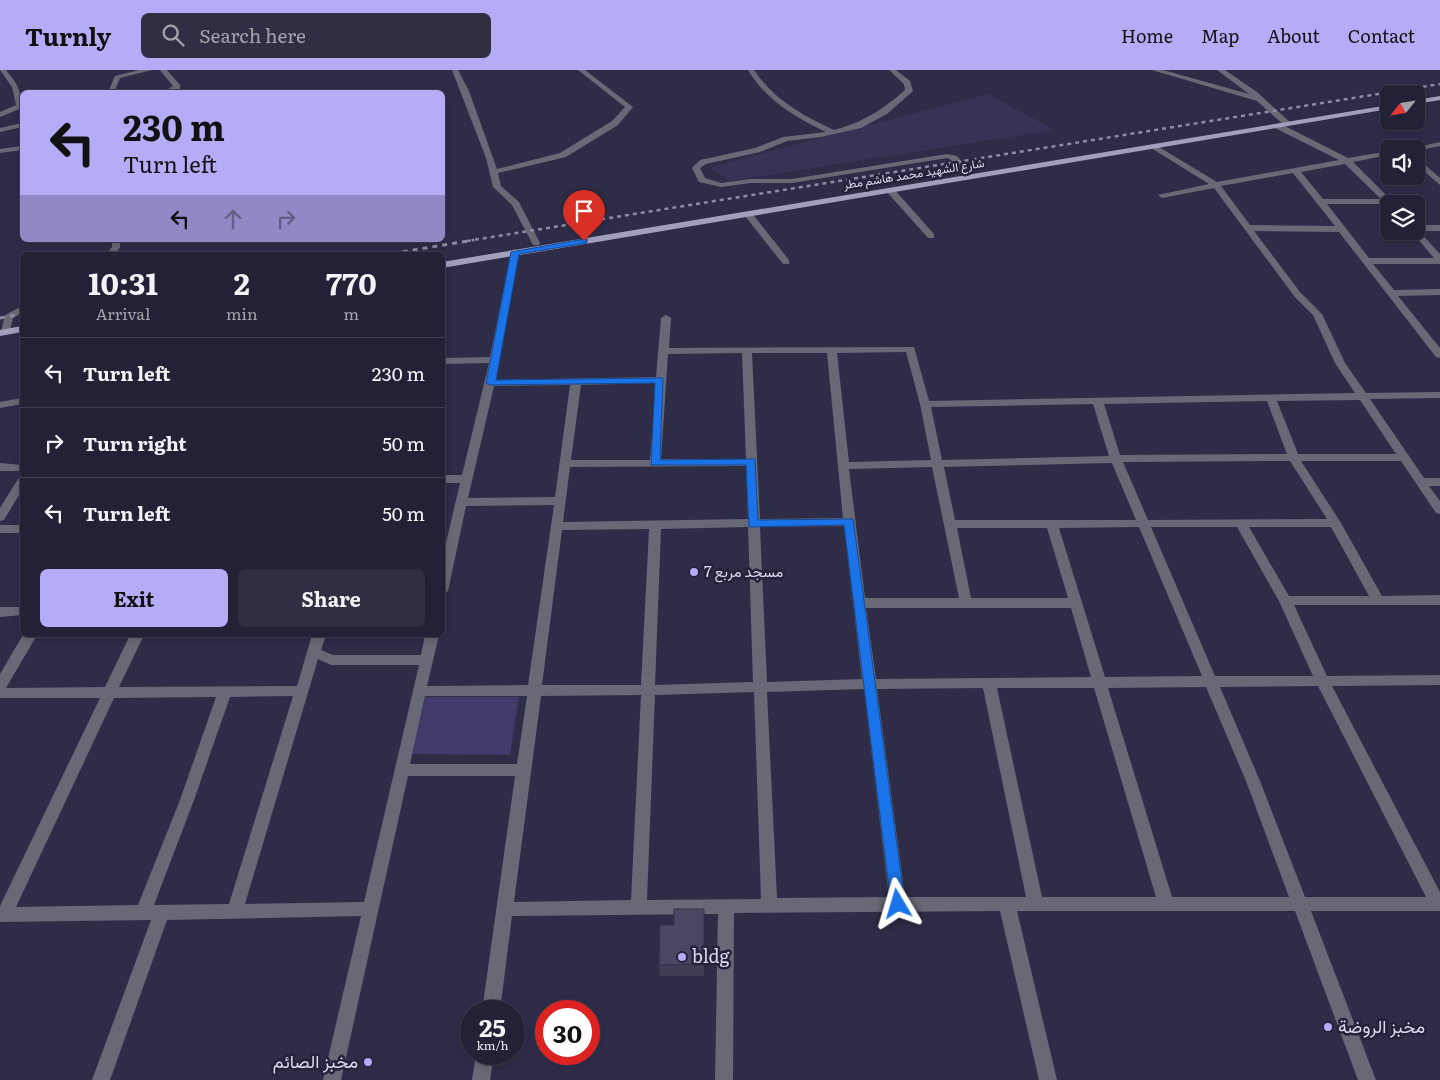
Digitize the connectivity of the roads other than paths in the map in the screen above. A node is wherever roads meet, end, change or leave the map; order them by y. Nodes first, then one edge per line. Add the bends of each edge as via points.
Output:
1 (2, 70) edge
2 (149, 70) edge
3 (163, 70) edge
4 (455, 70) edge
5 (581, 70) edge
6 (751, 70) edge
7 (892, 70) edge
8 (1155, 70) edge
9 (1220, 70) edge
10 (112, 90) edge
11 (172, 90) edge
12 (1440, 94) edge
13 (1425, 96) edge
14 (1259, 98) junction
15 (1440, 98) edge
16 (1425, 100) edge
17 (1380, 104) edge
18 (1380, 108) edge
19 (0, 115) edge
20 (1282, 124) junction
21 (20, 125) edge
22 (0, 130) edge
23 (835, 132) junction
24 (1440, 144) edge
25 (1154, 146) junction
26 (1425, 147) edge
27 (20, 148) edge
28 (0, 151) edge
29 (1380, 154) edge
30 (1346, 160) junction
31 (1425, 168) edge
32 (1296, 171) junction
33 (493, 172) junction
34 (967, 173) junction
35 (1440, 183) edge
36 (1216, 186) junction
37 (890, 190) junction
38 (1162, 195) dead end
39 (1383, 195) edge
40 (1319, 202) junction
41 (1380, 202) edge
42 (748, 214) junction
43 (1248, 228) junction
44 (1440, 228) edge
45 (1340, 229) junction
46 (1425, 229) edge
47 (931, 236) dead end
48 (1424, 240) edge
49 (536, 243) junction
50 (515, 252) junction
51 (445, 258) edge
52 (1366, 261) junction
53 (1440, 261) edge
54 (786, 262) dead end
55 (445, 264) edge
56 (1440, 292) edge
57 (1391, 293) junction
58 (20, 310) edge
59 (666, 318) dead end
60 (20, 330) edge
61 (2, 335) edge
62 (20, 336) edge
63 (832, 350) junction
64 (663, 351) junction
65 (746, 351) junction
66 (1440, 355) edge
67 (495, 360) junction
68 (445, 361) edge
69 (660, 380) junction
70 (576, 382) junction
71 (490, 383) junction
72 (1440, 395) edge
73 (1363, 397) junction
74 (1271, 399) junction
75 (1097, 400) junction
76 (20, 401) edge
77 (925, 404) junction
78 (0, 405) edge
79 (1403, 457) junction
80 (1294, 458) junction
81 (1116, 459) junction
82 (752, 462) junction
83 (654, 463) junction
84 (565, 464) junction
85 (937, 465) junction
86 (844, 466) junction
87 (0, 467) edge
88 (20, 468) edge
89 (445, 479) edge
90 (466, 479) junction
91 (1420, 482) junction
92 (1440, 482) edge
93 (20, 485) edge
94 (559, 501) junction
95 (461, 502) junction
96 (1440, 510) edge
97 (0, 517) edge
98 (849, 522) junction
99 (1144, 523) junction
100 (1241, 523) junction
101 (1335, 523) junction
102 (753, 524) junction
103 (948, 524) junction
104 (1052, 524) junction
105 (655, 525) junction
106 (556, 526) junction
107 (0, 529) edge
108 (20, 529) edge
109 (445, 577) edge
110 (1440, 600) edge
111 (1285, 601) junction
112 (1378, 601) junction
113 (860, 603) junction
114 (966, 603) junction
115 (1075, 603) junction
116 (0, 612) edge
117 (20, 612) edge
118 (29, 637) edge
119 (136, 637) edge
120 (319, 637) edge
121 (432, 637) edge
122 (314, 654) junction
123 (426, 660) junction
124 (1439, 681) edge
125 (1323, 682) junction
126 (1212, 683) junction
127 (871, 684) junction
128 (989, 684) junction
129 (1100, 684) junction
130 (0, 686) edge
131 (760, 687) junction
132 (533, 690) junction
133 (649, 690) junction
134 (225, 691) junction
135 (301, 691) junction
136 (420, 691) junction
137 (109, 692) junction
138 (0, 693) edge
139 (403, 770) junction
140 (523, 770) junction
141 (1166, 903) junction
142 (898, 904) junction
143 (1036, 904) junction
144 (1439, 904) edge
145 (1007, 905) junction
146 (1302, 905) junction
147 (726, 906) junction
148 (769, 906) junction
149 (639, 907) junction
150 (371, 909) junction
151 (505, 909) junction
152 (235, 910) junction
153 (143, 912) junction
154 (162, 912) junction
155 (2, 915) edge
156 (493, 1000) edge
157 (483, 1065) edge
158 (101, 1080) edge
159 (332, 1080) edge
160 (481, 1080) edge
161 (724, 1080) edge
162 (1048, 1080) edge
163 (1367, 1080) edge

1 - 19 street via 16,87 20,106
2 - 10 street via 117,77
3 - 11 street via 177,88
4 - 33 street
5 - 33 street via 629,107 615,124 558,157
6 - 23 street via 790,111
7 - 23 street via 909,88 906,95 870,121
8 - 14 street
9 - 14 street
12 - 13 main road
14 - 20 street
15 - 16 main road
17 - 20 main road, شارع الشهيد محمد هاشم مطر
18 - 20 main road, شارع الشهيد محمد هاشم مطر
20 - 25 main road, شارع الشهيد محمد هاشم مطر
20 - 30 street
20 - 34 main road, شارع الشهيد محمد هاشم مطر
21 - 22 street
23 - 34 street via 786,139 748,153 703,162 696,168 702,180 721,185 806,179 947,156 954,158
24 - 26 street
25 - 36 street
25 - 37 main road, شارع الشهيد محمد هاشم مطر
27 - 28 street
29 - 30 street
30 - 32 street
30 - 39 street
31 - 35 street
32 - 36 street
32 - 40 street
33 - 49 street via 497,187 516,204
34 - 49 main road, شارع الشهيد محمد هاشم مطر
36 - 38 street
36 - 43 street
37 - 42 main road, شارع الشهيد محمد هاشم مطر
37 - 47 street
40 - 41 street
40 - 45 street
42 - 50 main road, شارع الشهيد محمد هاشم مطر
42 - 54 street
43 - 45 street
43 - 73 street via 1323,324 1331,348
44 - 46 street
45 - 52 street
48 - 53 street
49 - 51 main road, شارع الشهيد محمد هاشم مطر
50 - 55 main road, شارع الشهيد محمد هاشم مطر
50 - 67 street
52 - 53 street
52 - 57 street
56 - 57 street
57 - 66 street
58 - 61 street via 8,316
59 - 64 street
60 - 61 main road
61 - 62 main road
63 - 65 street
63 - 77 street via 910,349
63 - 86 street
64 - 65 street
64 - 69 street
65 - 82 street
67 - 68 street
67 - 71 street
69 - 70 street
69 - 83 street
70 - 71 street
70 - 84 street
71 - 90 street
72 - 73 street
73 - 74 street
73 - 79 street
74 - 75 street
74 - 80 street
75 - 77 street
75 - 81 street
76 - 78 street
77 - 85 street
79 - 80 street
79 - 91 street
80 - 81 street
80 - 101 street
81 - 85 street
81 - 99 street
82 - 83 street
82 - 102 street
83 - 84 street
84 - 94 street
85 - 86 street
85 - 103 street
86 - 98 street
87 - 88 street
89 - 90 street
90 - 95 street
91 - 92 street
91 - 96 street
93 - 97 street
94 - 95 street
94 - 106 street
95 - 109 street
98 - 102 street
98 - 113 street
99 - 100 street
99 - 104 street
99 - 126 street
100 - 101 street
100 - 111 street
101 - 112 street
102 - 105 street
102 - 131 street
103 - 104 street
103 - 114 street
104 - 115 street
105 - 106 street
105 - 133 street
106 - 132 street
107 - 108 street
110 - 112 street
111 - 112 street
111 - 125 street
113 - 114 street
113 - 127 street
114 - 115 street
115 - 129 street
116 - 117 street
118 - 130 street
119 - 137 street
120 - 122 street
121 - 123 street
122 - 123 street via 331,660
122 - 135 street
123 - 136 street
124 - 125 street
125 - 126 street
125 - 144 street
126 - 129 street
126 - 146 street
127 - 128 street
127 - 131 street
127 - 142 street
128 - 129 street
128 - 143 street
129 - 141 street
131 - 133 street
131 - 148 street
132 - 133 street
132 - 136 street
132 - 140 street
133 - 149 street
134 - 135 street
134 - 137 street
134 - 153 street
135 - 152 street
136 - 139 street
137 - 138 street
137 - 155 street
139 - 140 street
139 - 150 street
140 - 151 street
141 - 143 street
141 - 146 street
142 - 145 street
142 - 148 street
143 - 145 street
144 - 146 street
145 - 162 street
146 - 163 street
147 - 148 street
147 - 149 street
147 - 161 street
149 - 151 street
150 - 152 street
150 - 159 street
151 - 156 street
152 - 154 street
153 - 154 street
153 - 155 street
154 - 158 street
157 - 160 street

